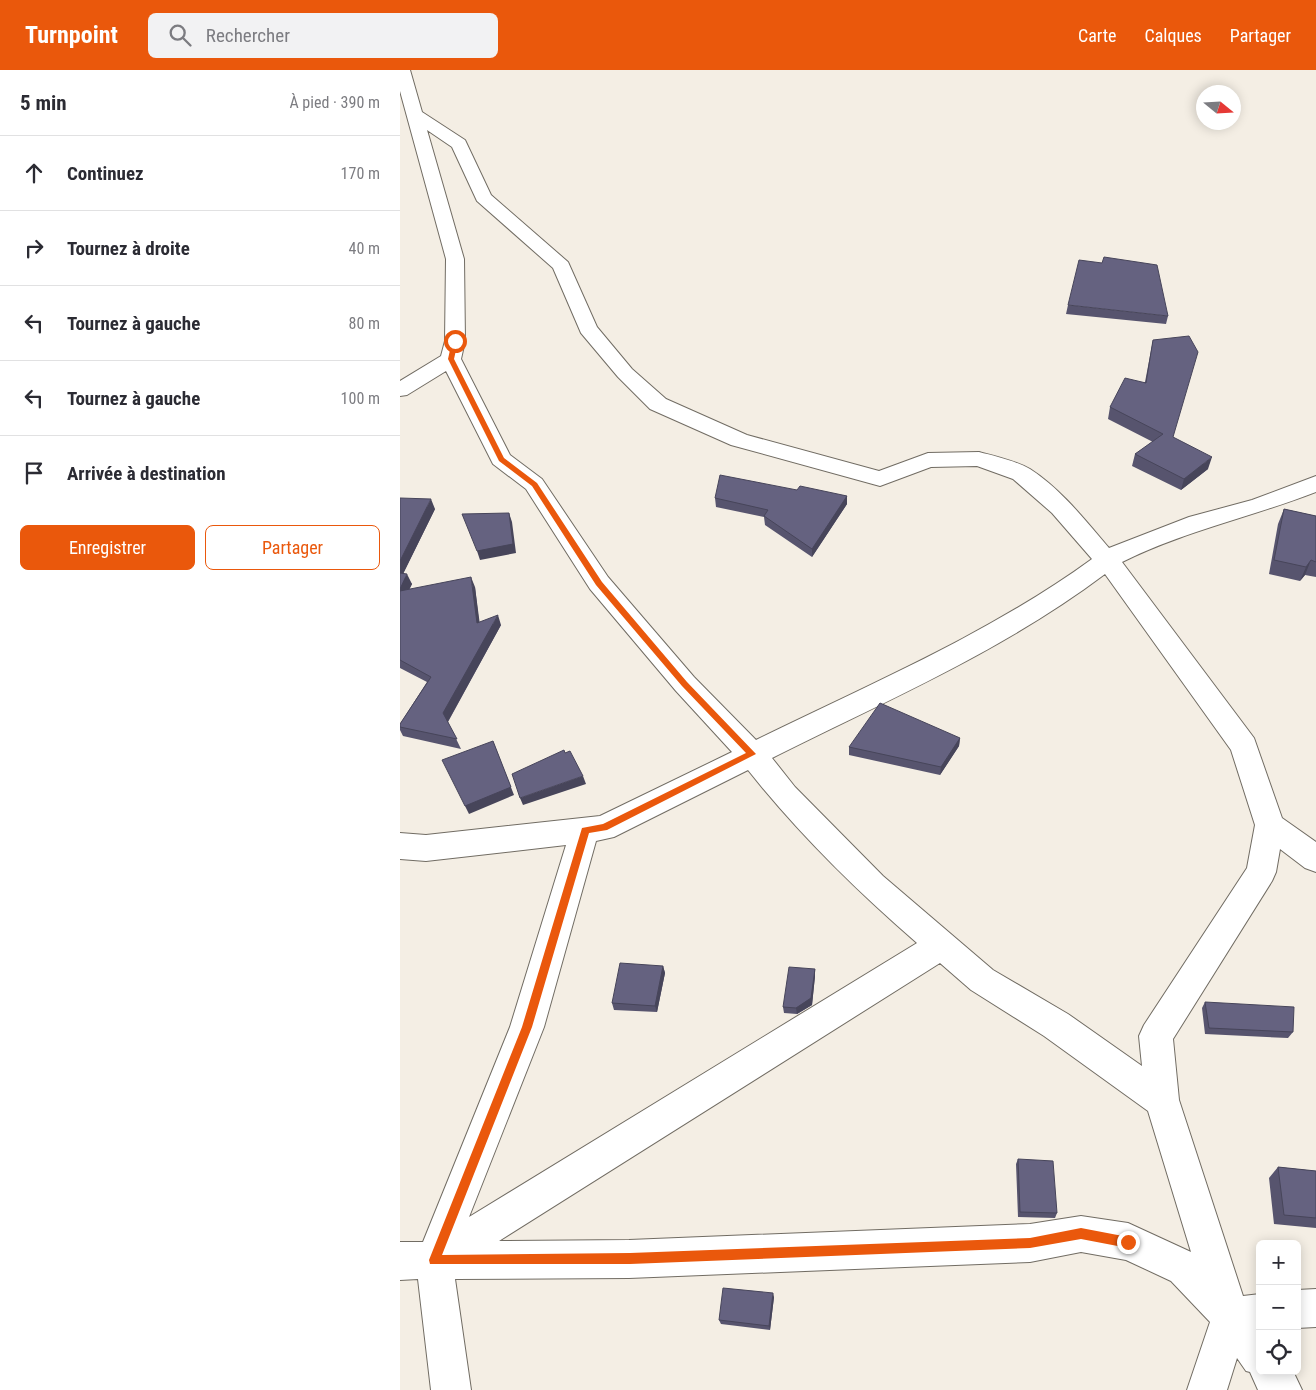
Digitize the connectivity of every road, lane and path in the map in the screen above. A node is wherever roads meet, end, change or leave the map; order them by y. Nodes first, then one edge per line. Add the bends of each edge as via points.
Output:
1 (402, 70) edge
2 (416, 115) junction
3 (451, 359) junction
4 (400, 390) edge
5 (1316, 483) edge
6 (1106, 560) junction
7 (752, 754) junction
8 (1270, 825) junction
9 (585, 830) junction
10 (400, 846) edge
11 (1316, 859) edge
12 (942, 945) junction
13 (1162, 1100) junction
14 (417, 1261) edge
15 (1316, 1308) edge
16 (1301, 1309) edge
17 (1245, 1314) edge
18 (1256, 1346) edge
19 (1272, 1375) edge
20 (451, 1390) edge
21 (1207, 1390) edge
22 (1282, 1390) edge

1 - 2 street
2 - 3 street via 455,259 455,341
2 - 6 street via 459,144 483,197 560,266 588,329 625,373 658,404 739,440 880,479 928,460 979,459 1021,474 1060,506
3 - 4 street
3 - 7 street via 501,459 534,484 599,584 685,684
5 - 6 street via 1260,505 1197,522
6 - 7 street via 1060,595 986,639
6 - 8 street via 1244,746
7 - 9 street via 604,828
7 - 12 street via 785,795 872,884
8 - 11 street
8 - 13 street via 1261,872 1156,1036
9 - 10 street via 426,848
9 - 14 street via 527,1027
12 - 13 street via 982,980 1056,1025
12 - 14 street
13 - 17 street via 1199,1221
14 - 17 street via 630,1259 1030,1243 1081,1234 1128,1242 1184,1268
14 - 20 street
15 - 16 street
17 - 18 street
17 - 21 street
19 - 22 street

